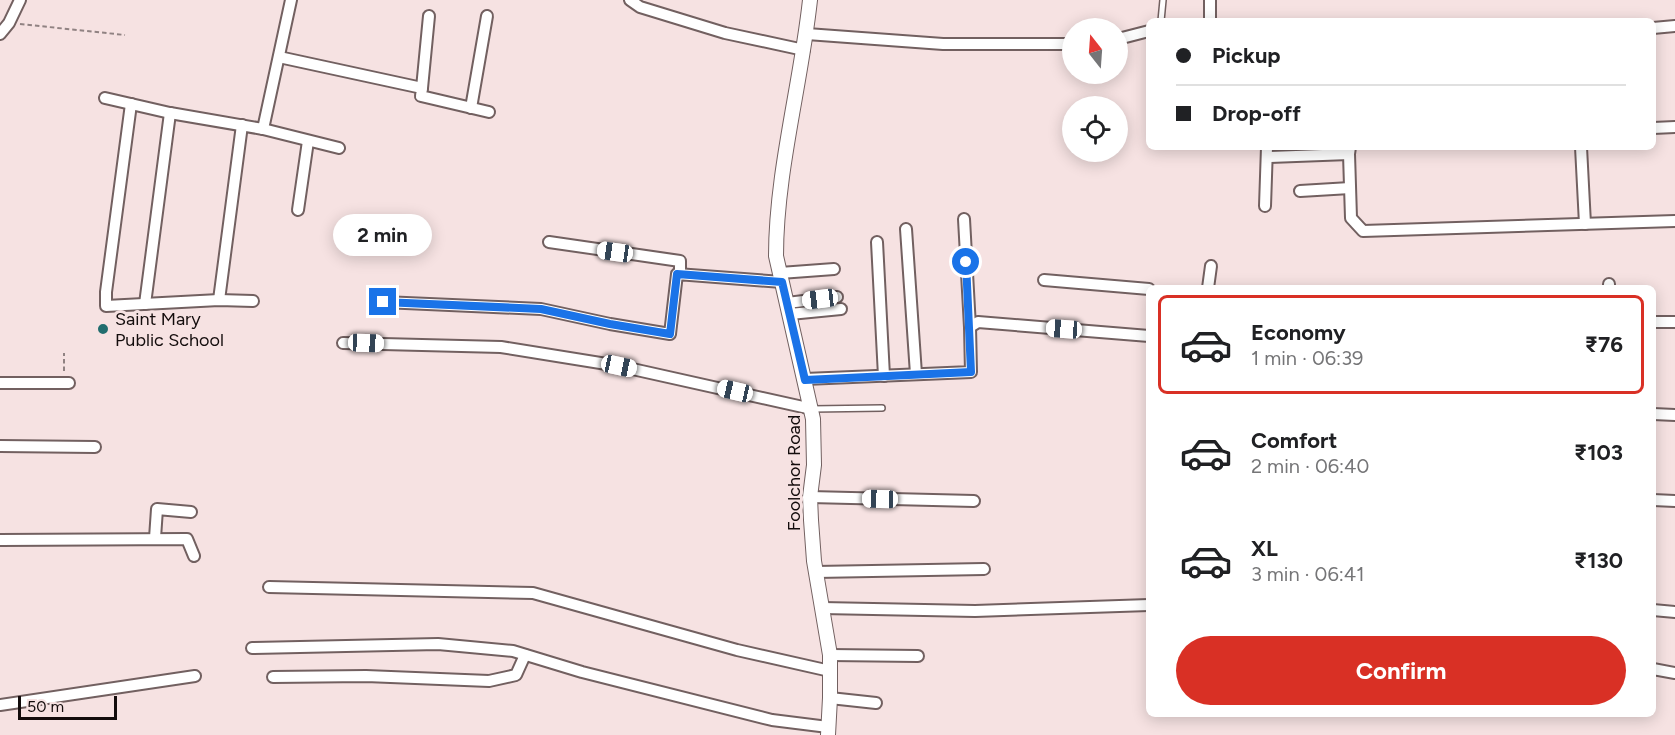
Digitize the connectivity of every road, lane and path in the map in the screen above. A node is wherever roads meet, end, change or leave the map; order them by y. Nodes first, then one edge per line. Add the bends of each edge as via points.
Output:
1 (20, 0) edge
2 (291, 0) edge
3 (630, 0) edge
4 (810, 0) edge
5 (1163, 0) edge
6 (1210, 0) edge
7 (429, 16) dead end
8 (487, 16) dead end
9 (1161, 18) edge
10 (1210, 18) edge
11 (9, 23) junction
12 (1675, 26) edge
13 (1656, 28) edge
14 (1146, 33) edge
15 (0, 34) edge
16 (807, 34) junction
17 (125, 35) dead end
18 (1128, 37) edge
19 (1062, 44) edge
20 (804, 50) junction
21 (279, 57) junction
22 (422, 88) junction
23 (105, 98) dead end
24 (131, 104) junction
25 (471, 108) junction
26 (489, 112) dead end
27 (170, 113) junction
28 (242, 125) junction
29 (1675, 127) edge
30 (1656, 128) edge
31 (263, 129) junction
32 (308, 141) junction
33 (339, 148) dead end
34 (1581, 150) edge
35 (1349, 151) edge
36 (1267, 152) edge
37 (1350, 188) junction
38 (1300, 191) dead end
39 (1264, 206) dead end
40 (298, 210) dead end
41 (964, 219) dead end
42 (1675, 221) edge
43 (1586, 224) junction
44 (906, 229) dead end
45 (549, 242) dead end
46 (877, 242) dead end
47 (1211, 266) dead end
48 (834, 269) dead end
49 (680, 274) junction
50 (781, 277) junction
51 (1044, 280) dead end
52 (1208, 285) edge
53 (1146, 289) edge
54 (837, 297) dead end
55 (219, 300) junction
56 (253, 301) dead end
57 (383, 302) dead end
58 (145, 304) junction
59 (788, 308) junction
60 (841, 309) dead end
61 (1656, 322) edge
62 (1675, 322) edge
63 (970, 327) junction
64 (1146, 336) edge
65 (344, 343) dead end
66 (64, 353) dead end
67 (916, 374) junction
68 (884, 376) junction
69 (805, 380) junction
70 (0, 383) edge
71 (67, 383) joint
72 (882, 408) dead end
73 (812, 409) junction
74 (1656, 414) edge
75 (1675, 415) edge
76 (0, 446) edge
77 (95, 447) dead end
78 (810, 497) junction
79 (1656, 500) edge
80 (974, 501) dead end
81 (1675, 501) edge
82 (191, 512) dead end
83 (154, 538) junction
84 (0, 540) edge
85 (194, 556) dead end
86 (984, 569) dead end
87 (816, 572) junction
88 (269, 587) dead end
89 (1146, 605) edge
90 (822, 608) junction
91 (1656, 610) edge
92 (1675, 612) edge
93 (252, 648) dead end
94 (525, 655) junction
95 (830, 655) junction
96 (918, 656) dead end
97 (1656, 670) edge
98 (830, 671) junction
99 (1675, 673) edge
100 (195, 676) dead end
101 (273, 677) dead end
102 (830, 698) junction
103 (876, 703) dead end
104 (0, 705) edge
105 (828, 731) edge

1 - 11 street
2 - 21 street
3 - 20 street via 639,7 725,33
4 - 16 street, Foolchor Road
5 - 9 lane
6 - 10 street
7 - 22 street
8 - 25 street
11 - 15 street
11 - 17 path
12 - 13 street
14 - 18 street
16 - 19 street via 943,44
16 - 20 street, Foolchor Road
20 - 50 street, Foolchor Road via 776,238
21 - 22 street
21 - 31 street
22 - 25 street via 421,96
23 - 24 street
24 - 27 street
24 - 58 street via 106,306
25 - 26 street
27 - 28 street
27 - 58 street
28 - 31 street
28 - 55 street
29 - 30 street
31 - 32 street
32 - 33 street
32 - 40 street
34 - 43 street
35 - 36 street
35 - 37 street
36 - 39 street
37 - 38 street
37 - 43 street via 1352,218 1364,231
41 - 63 street
42 - 43 street
44 - 67 street
45 - 49 street via 680,261
46 - 68 street
47 - 52 street
48 - 50 street
49 - 50 street
49 - 57 street via 670,334 541,309
50 - 59 street, Foolchor Road
51 - 53 street
54 - 59 street
55 - 56 street
55 - 58 street
59 - 60 street
59 - 69 street, Foolchor Road
61 - 62 street
63 - 64 street via 978,322
63 - 67 street via 971,372
65 - 73 street via 501,347 619,366
66 - 71 path
67 - 68 street
68 - 69 street
69 - 73 street, Foolchor Road
70 - 71 street
72 - 73 lane
73 - 78 street, Foolchor Road via 814,465
74 - 75 street
76 - 77 street
78 - 80 street
78 - 87 street, Foolchor Road
79 - 81 street
82 - 83 street via 157,509
83 - 84 street
83 - 85 street via 187,539
86 - 87 street
87 - 90 street, Foolchor Road
88 - 98 street via 533,593 736,650
89 - 90 street via 975,611
90 - 95 street, Foolchor Road
91 - 92 street
93 - 94 street via 438,644
94 - 101 street via 516,675 489,681
94 - 105 street
95 - 96 street
95 - 98 street, Foolchor Road
97 - 99 street
98 - 102 street, Foolchor Road
100 - 104 street
102 - 103 street
102 - 105 street, Foolchor Road

